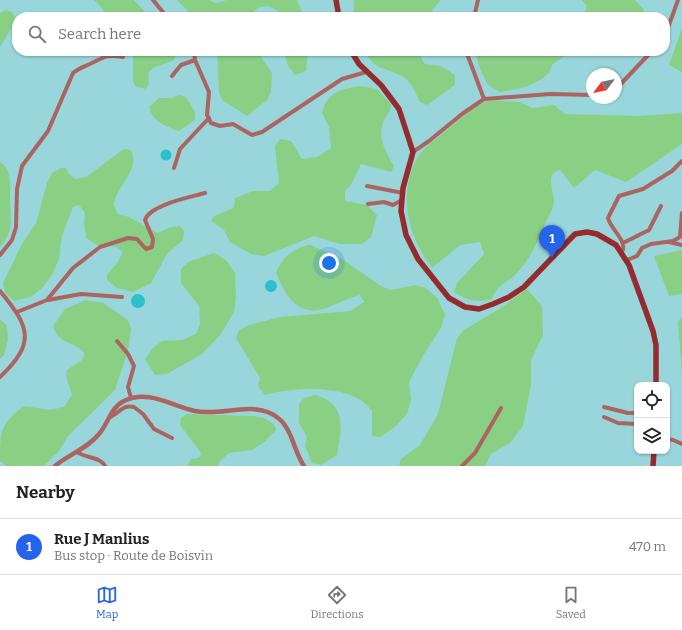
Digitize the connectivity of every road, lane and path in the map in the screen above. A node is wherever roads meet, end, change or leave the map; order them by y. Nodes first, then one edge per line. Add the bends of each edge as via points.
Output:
1 (153, 0) edge
2 (336, 0) edge
3 (478, 0) edge
4 (678, 0) edge
5 (163, 12) edge
6 (338, 12) edge
7 (475, 12) edge
8 (670, 22) edge
9 (103, 56) edge
10 (118, 56) edge
11 (195, 56) edge
12 (354, 56) edge
13 (468, 56) edge
14 (647, 56) edge
15 (123, 57) dead end
16 (196, 60) junction
17 (366, 72) junction
18 (172, 76) dead end
19 (622, 83) edge
20 (586, 95) edge
21 (484, 99) junction
22 (209, 118) junction
23 (413, 152) junction
24 (682, 161) edge
25 (174, 168) dead end
26 (367, 186) dead end
27 (205, 193) dead end
28 (403, 193) junction
29 (402, 200) junction
30 (368, 204) dead end
31 (661, 206) dead end
32 (682, 214) edge
33 (666, 242) junction
34 (623, 243) junction
35 (682, 245) edge
36 (622, 252) junction
37 (0, 255) edge
38 (627, 260) junction
39 (0, 291) edge
40 (122, 297) dead end
41 (47, 300) junction
42 (17, 312) junction
43 (117, 341) dead end
44 (0, 377) edge
45 (656, 382) edge
46 (131, 398) junction
47 (604, 407) dead end
48 (501, 408) dead end
49 (634, 413) edge
50 (110, 417) junction
51 (604, 417) dead end
52 (634, 424) edge
53 (172, 438) dead end
54 (670, 440) edge
55 (682, 444) edge
56 (77, 452) junction
57 (654, 454) edge
58 (55, 466) edge
59 (105, 466) edge
60 (304, 466) edge
61 (462, 466) edge
62 (653, 466) edge

1 - 5 street
2 - 6 main road
3 - 7 street
4 - 8 street
9 - 37 street via 73,73 48,130 22,166 17,190 16,227 12,240
10 - 15 street
11 - 16 street
12 - 17 main road
13 - 21 street
14 - 19 street
16 - 18 street via 181,65
16 - 22 street via 210,92
17 - 22 street via 342,79 262,132 252,135 233,124 220,126 211,123
17 - 23 main road via 381,85 399,109
20 - 21 street via 550,94
21 - 23 street
22 - 25 street via 180,149
23 - 28 main road
24 - 34 street via 672,171 643,189 617,198 608,218
26 - 28 street
27 - 41 street via 172,202 148,215 145,220 153,239 152,247 146,249 137,239 128,238 100,247 73,268
28 - 29 main road
29 - 30 street via 393,205 384,202
29 - 36 main road via 401,211 406,235 418,259 449,298 465,307 479,309 509,297 524,287 575,234 597,234 616,245
31 - 34 street via 649,230
32 - 33 street via 682,235
33 - 35 street
33 - 38 street via 642,248 637,256
34 - 36 street
36 - 38 main road
38 - 45 main road via 654,331
39 - 42 street
40 - 41 street via 81,294
41 - 42 street
42 - 44 street via 25,327 24,345 14,364
43 - 46 street via 134,366 128,387
46 - 50 street via 118,405
46 - 60 street via 162,400 195,412 260,410 273,414 287,429
47 - 49 street
48 - 61 street via 474,453
50 - 53 street via 124,407 131,406 142,414 154,429
50 - 56 street via 92,443
51 - 52 street via 618,423
54 - 55 street
56 - 58 street
56 - 59 street via 101,461
57 - 62 main road

